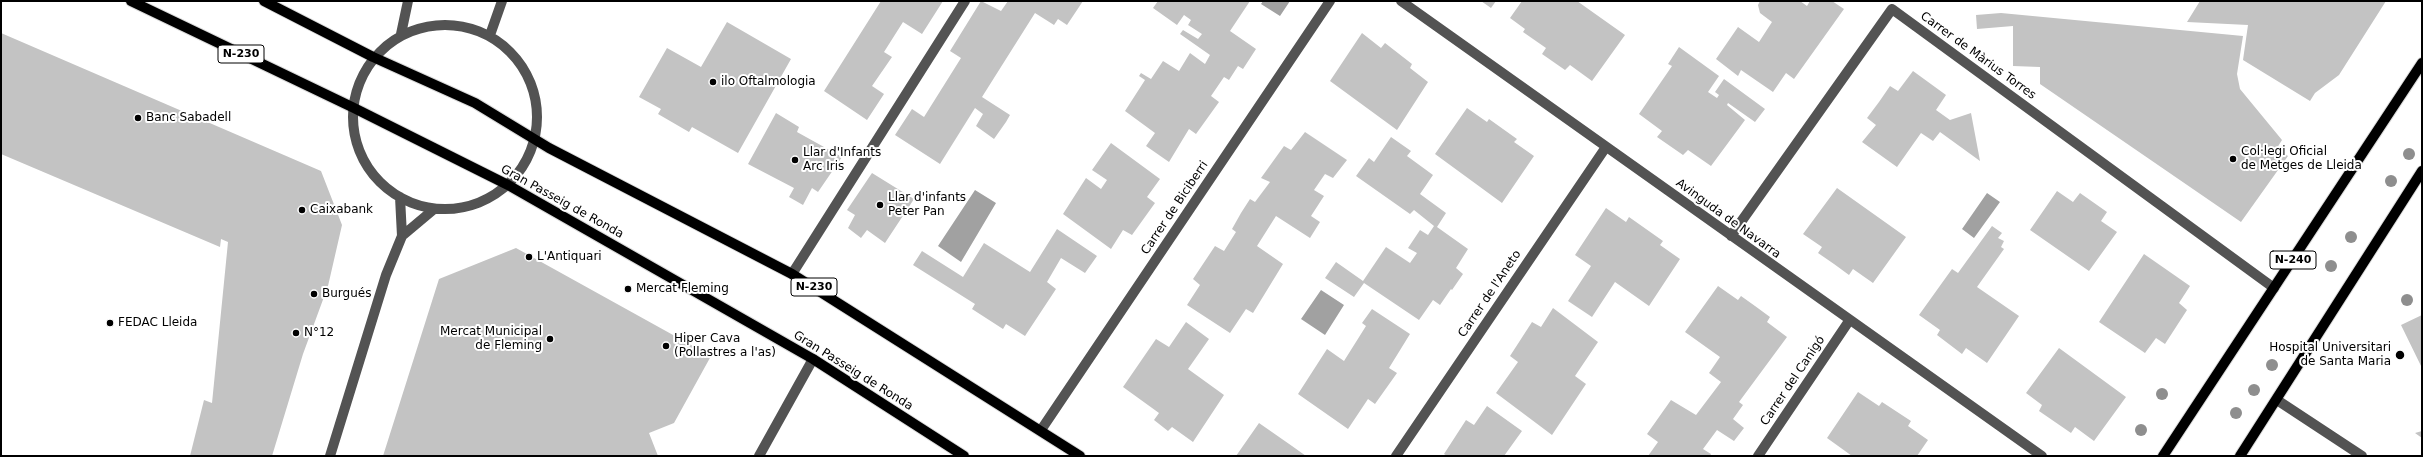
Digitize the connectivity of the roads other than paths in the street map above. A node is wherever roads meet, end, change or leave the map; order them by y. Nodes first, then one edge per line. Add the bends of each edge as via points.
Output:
1 (131, 1) edge
2 (264, 1) edge
3 (408, 1) edge
4 (502, 1) edge
5 (965, 1) edge
6 (1330, 1) edge
7 (1401, 1) edge
8 (401, 34) junction
9 (490, 36) junction
10 (373, 57) junction
11 (2422, 63) edge
12 (352, 107) junction
13 (535, 141) junction
14 (1606, 147) junction
15 (2422, 171) edge
16 (508, 185) junction
17 (400, 198) junction
18 (433, 210) junction
19 (402, 236) junction
20 (1730, 236) junction
21 (792, 274) junction
22 (2274, 288) junction
23 (1849, 321) junction
24 (813, 359) junction
25 (2277, 400) junction
26 (1041, 430) junction
27 (960, 455) edge
28 (330, 456) edge
29 (759, 456) edge
30 (1080, 456) edge
31 (1396, 456) edge
32 (1758, 456) edge
33 (2042, 456) edge
34 (2163, 456) edge
35 (2240, 456) edge
36 (2362, 456) edge

1 - 12 main road, Gran Passeig de Ronda / N-230
2 - 10 main road, N-230
3 - 8 street
4 - 9 street
5 - 21 street
6 - 26 street, Carrer de Biciberri
7 - 14 street, Avinguda de Navarra
8 - 9 street via 432,24 473,28
8 - 10 street
9 - 13 street via 519,60 530,80 537,108
10 - 12 street via 357,85
10 - 13 main road, N-230 via 475,103
11 - 22 main road, N-240
12 - 16 main road, Gran Passeig de Ronda / N-230
12 - 17 street via 354,139 367,169 381,185
13 - 16 street via 527,160
13 - 21 main road, N-230
14 - 20 street, Avinguda de Navarra
14 - 31 street, Carrer de l'Aneto
15 - 25 main road
16 - 18 street via 474,206
16 - 24 main road, Gran Passeig de Ronda / N-230
17 - 18 street
17 - 19 street
18 - 19 street
19 - 28 street via 386,275
20 - 22 street, Carrer de Màrius Torres via 1892,9
20 - 23 street, Avinguda de Navarra
21 - 26 main road, N-230
22 - 34 main road, N-240
23 - 32 street, Carrer del Canigó
23 - 33 street, Avinguda de Navarra
24 - 27 main road, Gran Passeig de Ronda / N-230
24 - 29 street
25 - 35 main road
25 - 36 street
26 - 30 main road, N-230

